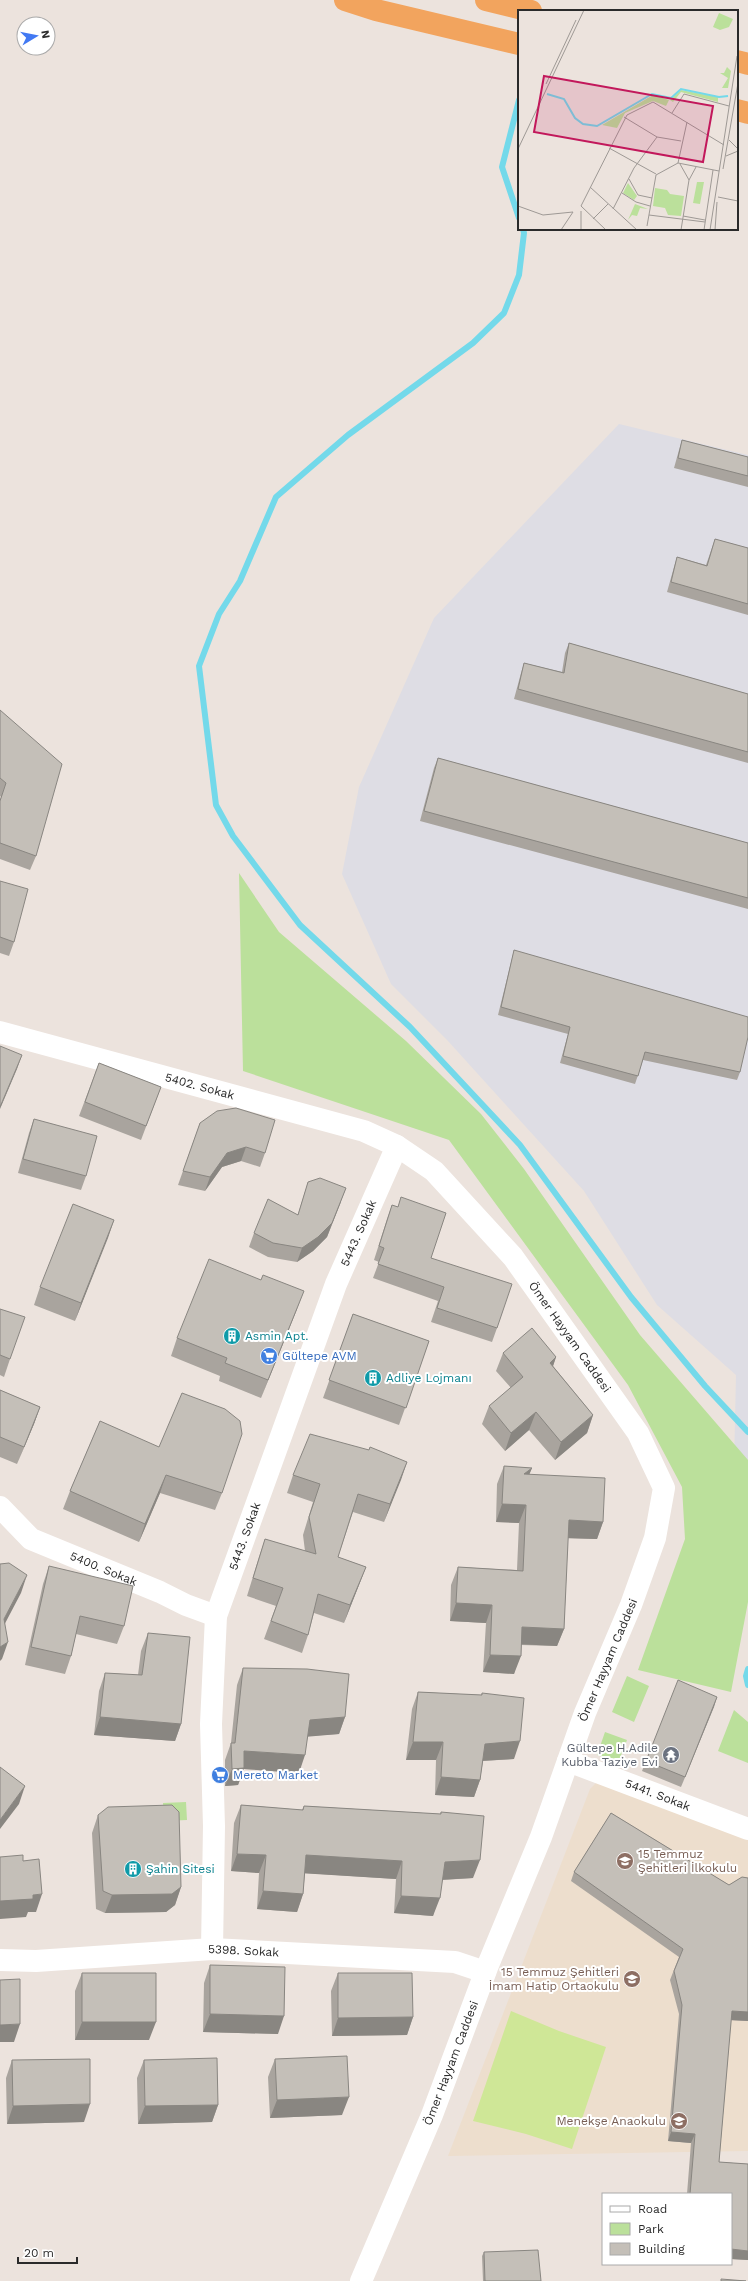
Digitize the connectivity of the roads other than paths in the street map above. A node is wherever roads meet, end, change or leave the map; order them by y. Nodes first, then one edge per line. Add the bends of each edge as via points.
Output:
1 (345, 0) edge
2 (486, 0) edge
3 (527, 10) edge
4 (518, 44) edge
5 (738, 61) edge
6 (748, 64) edge
7 (738, 110) edge
8 (748, 113) edge
9 (0, 1032) edge
10 (397, 1146) junction
11 (0, 1507) edge
12 (216, 1616) junction
13 (568, 1761) junction
14 (748, 1829) edge
15 (212, 1949) junction
16 (0, 1960) edge
17 (485, 1972) junction
18 (361, 2281) edge

1 - 4 highway via 376,10
2 - 3 highway
5 - 6 highway
7 - 8 highway
9 - 10 street, 5402. Sokak via 364,1131
10 - 12 street, 5443. Sokak via 336,1284
10 - 13 street, Ömer Hayyam Caddesi via 434,1171 513,1257 638,1433 664,1488 655,1538
11 - 12 street, 5400. Sokak via 31,1539
12 - 15 street, 5443. Sokak via 211,1724 214,1826
13 - 14 street, 5441. Sokak
13 - 17 street, Ömer Hayyam Caddesi via 541,1837
15 - 16 street, 5398. Sokak via 36,1961
15 - 17 street, 5398. Sokak via 455,1962
17 - 18 street, Ömer Hayyam Caddesi via 432,2115

